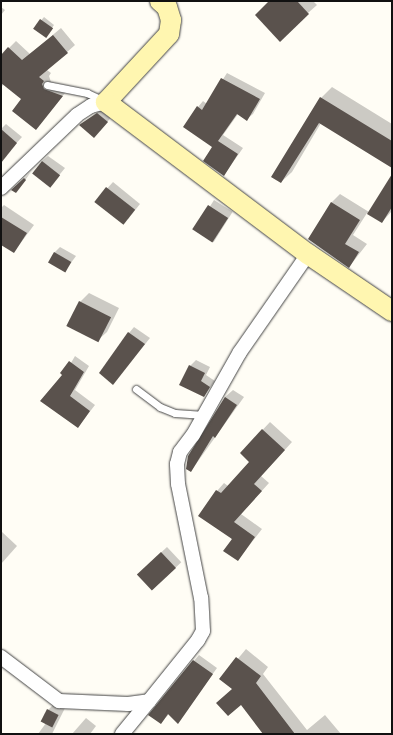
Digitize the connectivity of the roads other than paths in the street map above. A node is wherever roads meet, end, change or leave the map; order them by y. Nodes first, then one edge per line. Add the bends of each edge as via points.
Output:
1 (160, 1) edge
2 (47, 85) dead end
3 (106, 102) junction
4 (1, 188) edge
5 (308, 254) junction
6 (392, 311) edge
7 (136, 389) dead end
8 (204, 415) junction
9 (1, 658) edge
10 (149, 701) junction
11 (122, 734) edge

1 - 3 street via 167,7 171,20 169,34
2 - 3 lane via 87,93
3 - 4 street via 91,106 77,115
3 - 5 street
5 - 6 street
5 - 8 street via 240,352
7 - 8 lane via 160,407 174,413
8 - 10 street via 180,452 177,464 178,484 201,598 203,631
9 - 10 street via 59,701 128,704
10 - 11 street

